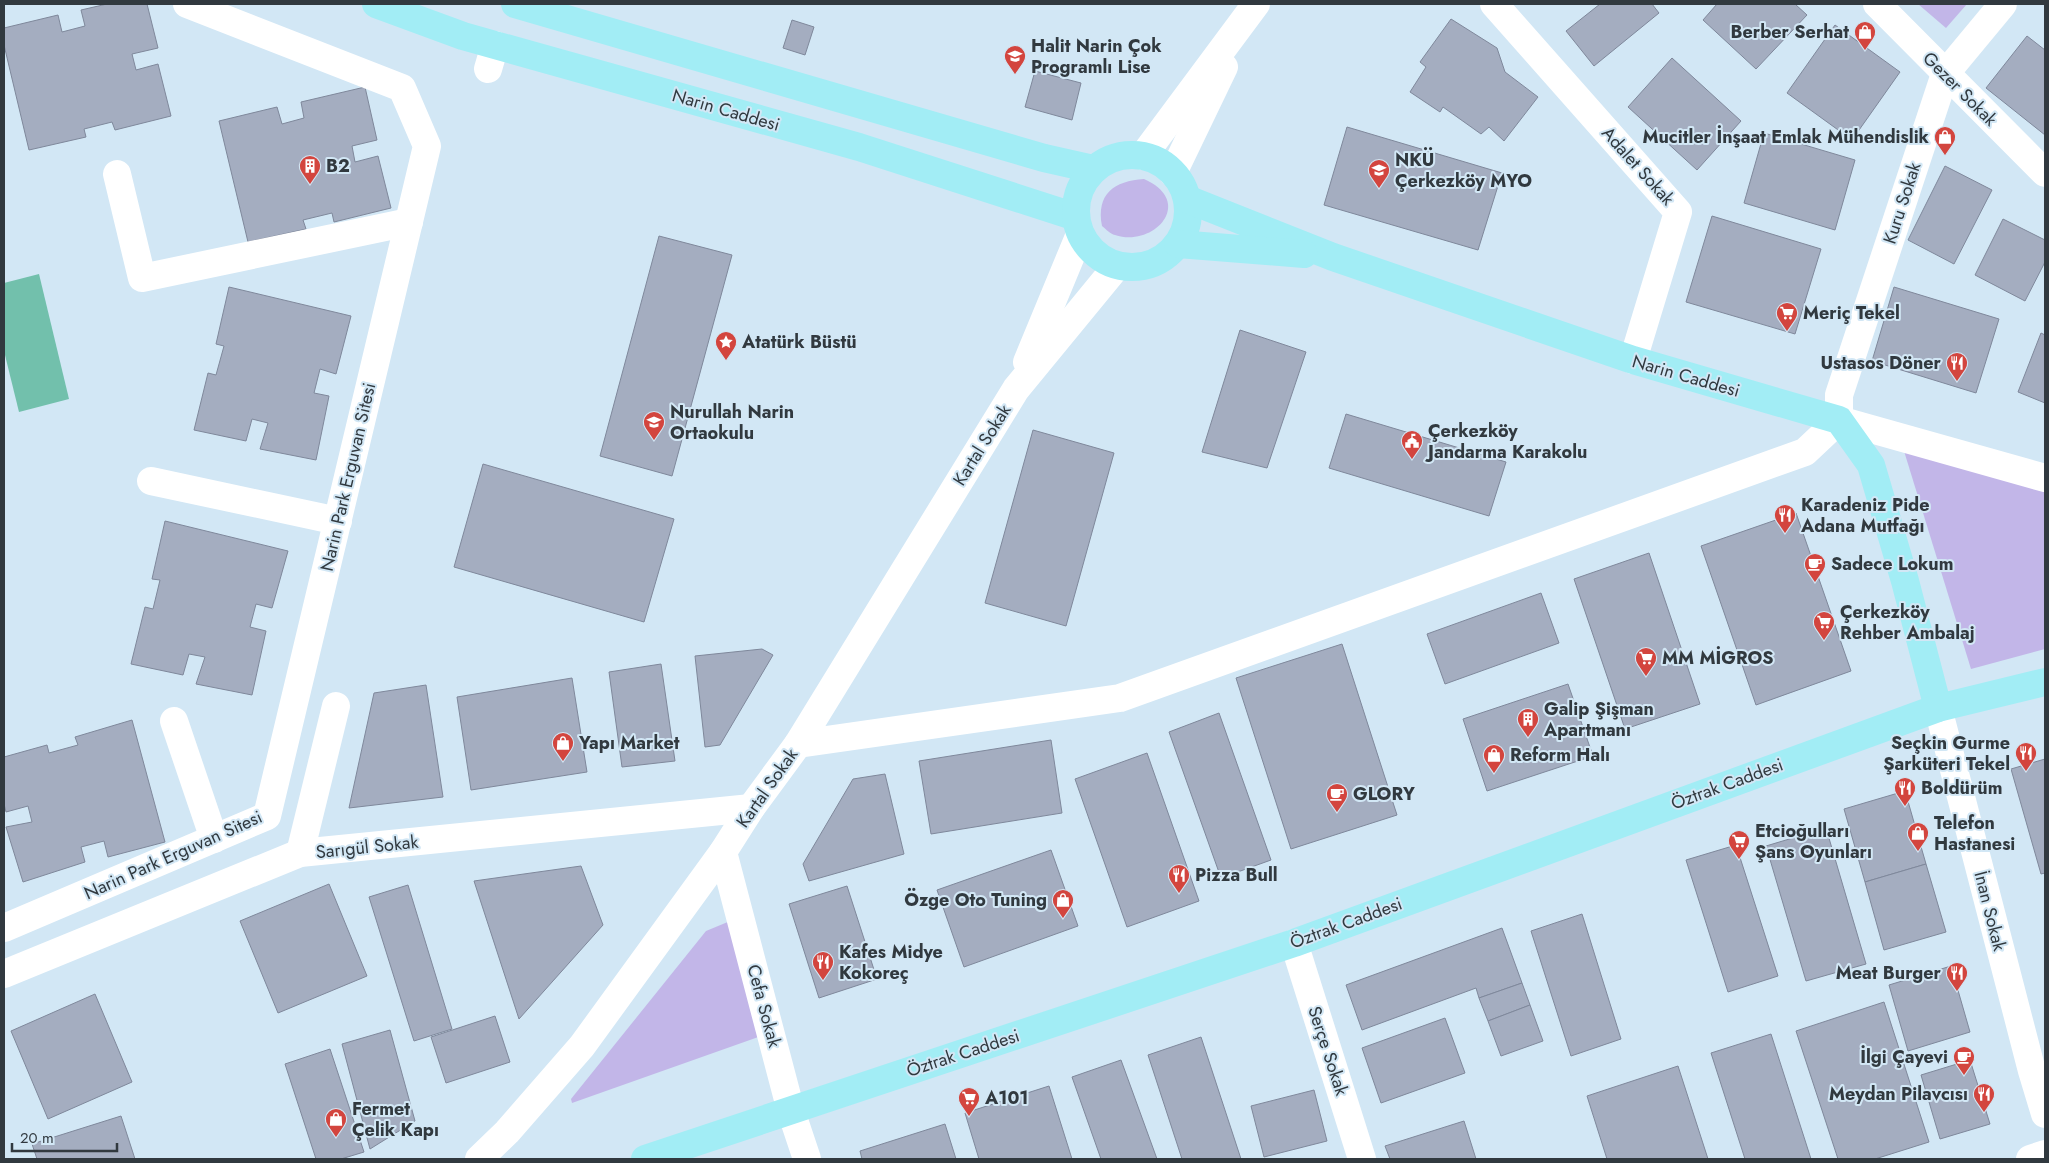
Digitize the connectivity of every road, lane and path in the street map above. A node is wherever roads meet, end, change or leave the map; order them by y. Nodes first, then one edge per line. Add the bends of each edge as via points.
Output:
1 (188, 4) edge
2 (376, 4) edge
3 (515, 4) edge
4 (1494, 4) edge
5 (1877, 4) edge
6 (2003, 4) edge
7 (1253, 8) edge
8 (1945, 74) junction
9 (1143, 156) junction
10 (1093, 170) junction
11 (1174, 173) junction
12 (2045, 173) edge
13 (118, 174) dead end
14 (1187, 199) junction
15 (409, 222) junction
16 (1078, 225) junction
17 (1178, 244) junction
18 (1333, 257) junction
19 (1117, 266) junction
20 (1633, 360) junction
21 (1016, 389) junction
22 (1839, 420) junction
23 (2045, 478) edge
24 (151, 481) dead end
25 (338, 521) junction
26 (2045, 682) edge
27 (336, 706) dead end
28 (1938, 708) junction
29 (174, 721) dead end
30 (798, 744) junction
31 (751, 808) junction
32 (214, 839) junction
33 (723, 852) junction
34 (300, 854) junction
35 (4, 928) edge
36 (1294, 943) junction
37 (4, 974) edge
38 (2038, 1069) edge
39 (791, 1111) junction
40 (2045, 1114) edge
41 (2045, 1154) edge
42 (479, 1159) edge
43 (645, 1159) edge
44 (807, 1159) edge
45 (1362, 1159) edge
46 (2030, 1159) edge

1 - 15 street, Narin Park Erguvan Sitesi via 402,88 427,146
2 - 16 main road, Narin Caddesi via 463,36 492,57 859,147
3 - 10 main road
4 - 20 street, Adalet Sokak via 1678,212
5 - 8 street, Gezer Sokak
6 - 8 street, Kuru Sokak
7 - 9 street
7 - 11 street
8 - 12 street, Gezer Sokak
8 - 22 street, Kuru Sokak via 1839,394
9 - 10 main road via 1125,155 1108,160
9 - 11 main road via 1159,161
10 - 16 main road via 1082,184 1076,200
11 - 14 main road
13 - 15 street via 142,278
14 - 17 main road via 1186,228
14 - 18 main road
15 - 25 street, Narin Park Erguvan Sitesi
16 - 19 main road via 1089,248
16 - 21 street
17 - 18 main road
17 - 19 main road via 1151,264 1134,268
18 - 20 main road, Narin Caddesi
19 - 21 street
20 - 22 main road, Narin Caddesi
21 - 30 street, Kartal Sokak
22 - 23 street, Narin Caddesi
22 - 28 main road via 1871,465
22 - 30 street via 1805,452 1120,698
24 - 25 street
25 - 32 street, Narin Park Erguvan Sitesi via 268,816
26 - 28 main road, Öztrak Caddesi
27 - 34 street
28 - 36 main road, Öztrak Caddesi
28 - 38 street, İnan Sokak
29 - 32 street
30 - 31 street, Kartal Sokak
31 - 33 street, Kartal Sokak
31 - 34 street, Sarıgül Sokak
32 - 35 street, Narin Park Erguvan Sitesi
33 - 39 street, Cefa Sokak
33 - 42 street, Kartal Sokak via 582,1046 508,1132
34 - 37 street, Sarıgül Sokak
36 - 39 main road, Öztrak Caddesi
36 - 45 street, Serçe Sokak
38 - 40 street, İnan Sokak
39 - 43 main road, Öztrak Caddesi
39 - 44 street, Cefa Sokak
41 - 46 street

